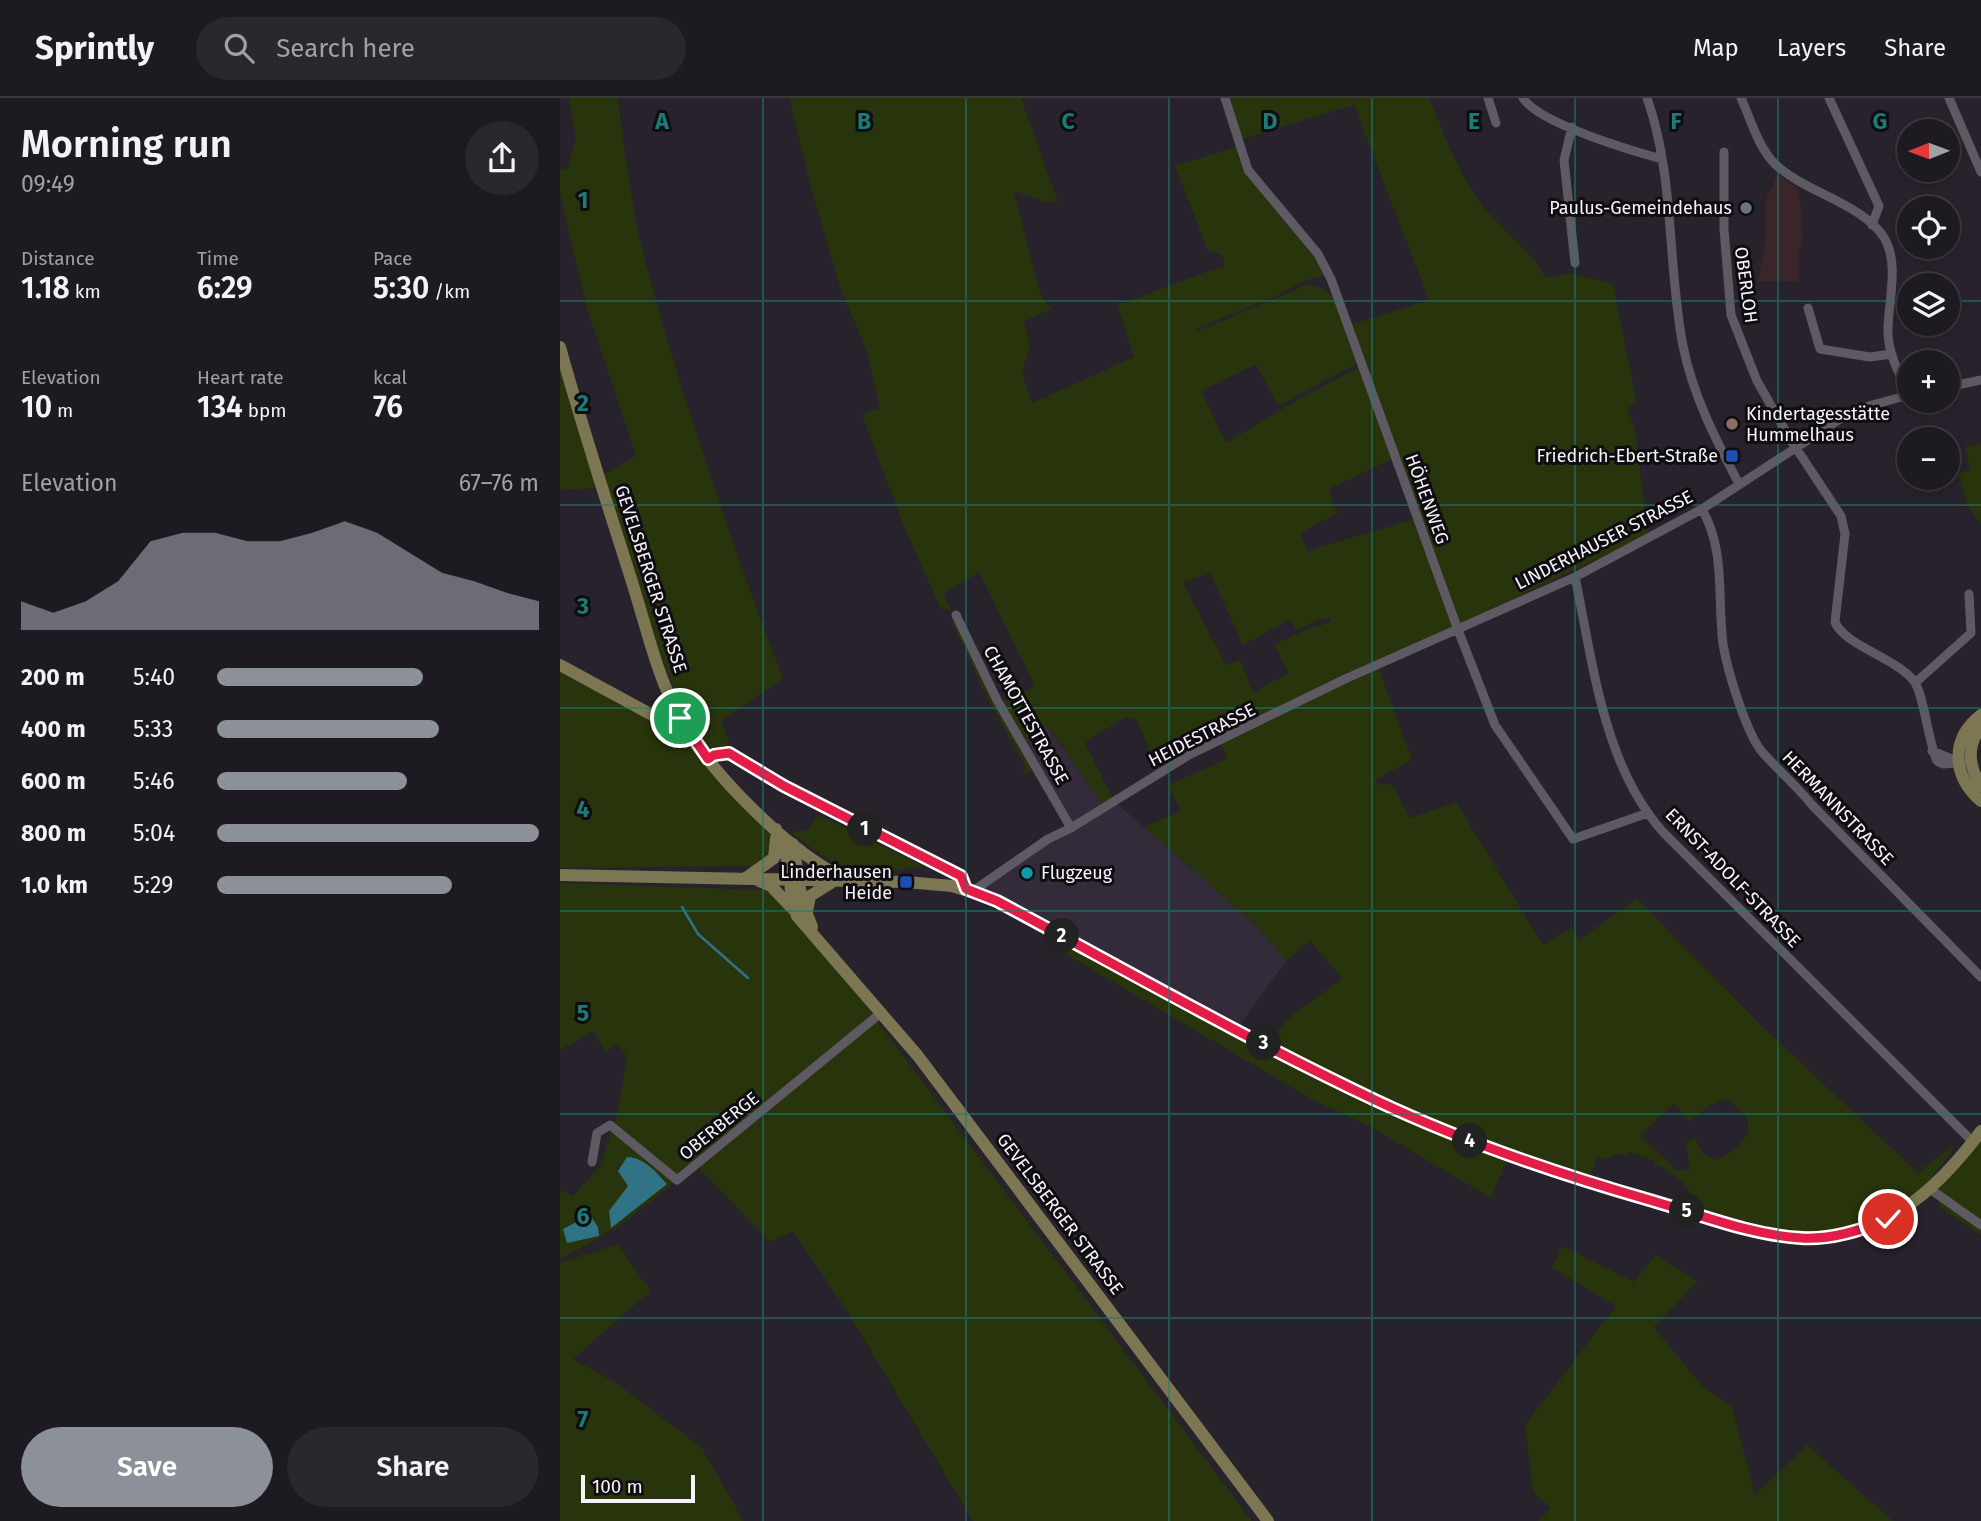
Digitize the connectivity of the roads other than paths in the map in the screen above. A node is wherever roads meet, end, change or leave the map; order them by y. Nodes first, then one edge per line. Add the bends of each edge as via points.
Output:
1 (1225, 98) edge
2 (1488, 98) edge
3 (1523, 98) edge
4 (1647, 98) edge
5 (1741, 98) edge
6 (1829, 98) edge
7 (1949, 98) edge
8 (1496, 122) dead end
9 (1572, 127) junction
10 (1724, 152) dead end
11 (1662, 159) junction
12 (1981, 172) edge
13 (1872, 225) junction
14 (1575, 263) dead end
15 (1808, 307) dead end
16 (560, 348) edge
17 (1892, 354) junction
18 (1897, 366) edge
19 (1981, 380) edge
20 (1960, 384) edge
21 (1897, 398) edge
22 (1797, 448) junction
23 (1739, 484) junction
24 (1702, 509) junction
25 (1575, 577) junction
26 (1969, 594) dead end
27 (956, 615) dead end
28 (1458, 630) junction
29 (560, 665) edge
30 (1916, 683) junction
31 (1981, 715) edge
32 (680, 718) junction
33 (1981, 727) edge
34 (708, 759) junction
35 (1957, 761) junction
36 (1971, 762) junction
37 (1981, 786) edge
38 (1981, 801) edge
39 (1648, 813) junction
40 (773, 826) junction
41 (1071, 828) junction
42 (793, 843) junction
43 (560, 875) edge
44 (750, 879) junction
45 (796, 880) junction
46 (835, 881) junction
47 (850, 882) junction
48 (970, 890) junction
49 (794, 909) junction
50 (807, 915) junction
51 (816, 934) junction
52 (1981, 977) edge
53 (882, 1012) junction
54 (1981, 1118) edge
55 (1981, 1131) edge
56 (1971, 1140) junction
57 (592, 1162) dead end
58 (1930, 1189) junction
59 (1981, 1225) edge
60 (1268, 1521) edge

1 - 28 street, HÖHENWEG via 1248,170 1318,254 1331,279
2 - 8 street
3 - 9 street via 1536,112
4 - 11 street
5 - 13 street via 1774,163
6 - 13 street via 1879,206
7 - 12 street
9 - 11 street
9 - 14 street via 1563,160
10 - 22 street, OBERLOH via 1731,315 1757,381
11 - 23 street via 1684,349 1706,418
13 - 17 street via 1885,240 1891,260 1888,337
15 - 17 street via 1820,349 1870,357
16 - 32 main road, GEVELSBERGER STRASSE via 650,637
17 - 18 street
19 - 20 street
21 - 22 street, LINDERHAUSER STRASSE via 1864,406
22 - 23 street, LINDERHAUSER STRASSE
22 - 30 street, OBERLOH via 1841,516 1835,606 1838,629
23 - 24 street, LINDERHAUSER STRASSE
24 - 25 street, LINDERHAUSER STRASSE
24 - 52 street, HERMANNSTRASSE via 1719,553 1726,657 1762,752
25 - 28 street, LINDERHAUSER STRASSE
25 - 39 street, ERNST-ADOLF-STRASSE via 1607,724
26 - 30 street via 1971,633
27 - 41 street, CHAMOTTESTRASSE via 996,700
28 - 39 street, HÖHENWEG via 1496,725 1573,839
28 - 41 street, HEIDESTRASSE via 1189,755
29 - 32 main road via 654,716
30 - 35 street via 1937,761
31 - 35 main road via 1965,732
32 - 34 main road, GEVELSBERGER STRASSE
33 - 36 main road via 1972,742
34 - 40 main road, GEVELSBERGER STRASSE
34 - 48 street via 729,753 961,876
35 - 36 street
35 - 38 main road via 1968,787
36 - 37 main road
39 - 56 street, ERNST-ADOLF-STRASSE
40 - 42 main road, GEVELSBERGER STRASSE
40 - 44 main road via 774,858
40 - 45 main road, GEVELSBERGER STRASSE
41 - 48 street, HEIDESTRASSE
42 - 45 main road, GEVELSBERGER STRASSE
42 - 47 main road, GEVELSBERGER STRASSE
43 - 44 main road
44 - 45 main road
44 - 49 main road via 771,886
45 - 46 main road
45 - 49 main road, GEVELSBERGER STRASSE
45 - 50 main road, GEVELSBERGER STRASSE
46 - 47 main road
46 - 50 main road via 810,896
47 - 48 main road via 937,884
48 - 58 main road via 1376,1100 1495,1151 1633,1195 1768,1234 1802,1238 1865,1229 1888,1219
49 - 51 main road, GEVELSBERGER STRASSE
50 - 51 main road, GEVELSBERGER STRASSE
51 - 53 main road, GEVELSBERGER STRASSE
53 - 57 street, OBERBERGE via 677,1180 610,1125 597,1133
53 - 60 main road, GEVELSBERGER STRASSE
54 - 56 main road
55 - 56 main road
56 - 58 main road
58 - 59 street

